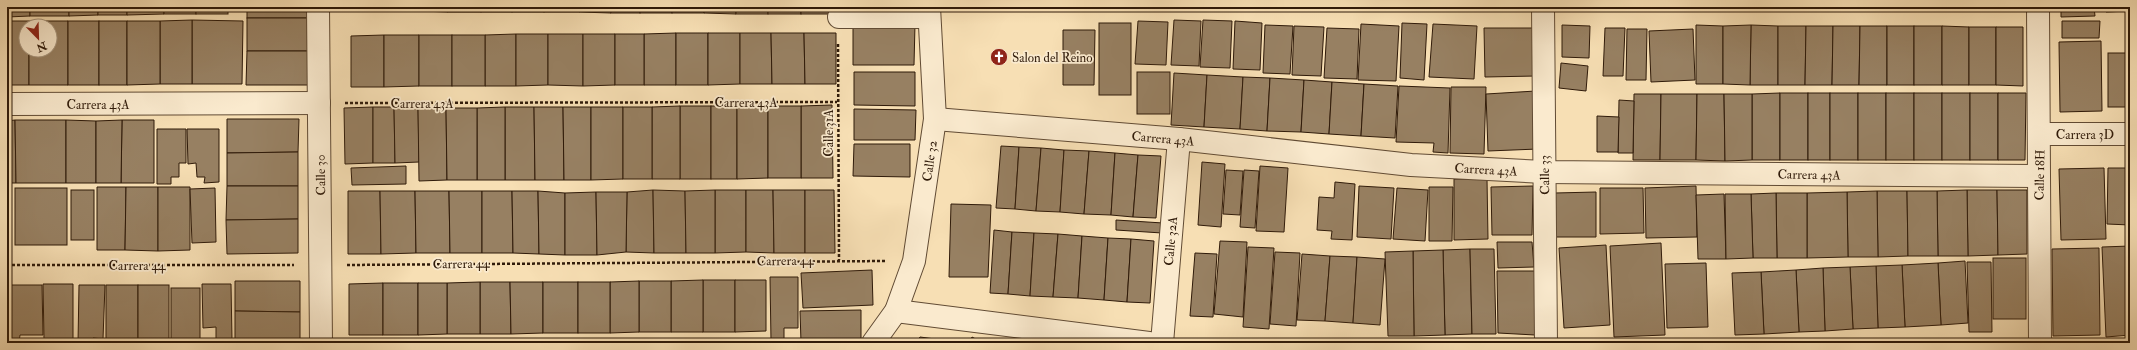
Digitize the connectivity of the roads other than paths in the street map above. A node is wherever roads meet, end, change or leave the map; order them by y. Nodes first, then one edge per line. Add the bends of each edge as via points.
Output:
1 (318, 7) edge
2 (1543, 7) edge
3 (2038, 7) edge
4 (929, 12) edge
5 (838, 17) road end
6 (319, 103) junction
7 (7, 104) edge
8 (935, 120) junction
9 (2039, 134) junction
10 (2130, 134) edge
11 (1179, 139) junction
12 (1544, 172) junction
13 (2038, 176) junction
14 (896, 312) junction
15 (321, 343) edge
16 (874, 343) edge
17 (1149, 343) edge
18 (1162, 343) edge
19 (1546, 343) edge
20 (2040, 343) edge

1 - 6 street, Calle 30
2 - 12 street, Calle 33
3 - 9 street, Calle 18H
4 - 5 street
4 - 8 street, Calle 32
6 - 7 street, Carrera 43A
6 - 15 street, Calle 30
8 - 11 street, Carrera 43A
8 - 14 street, Calle 32 via 914,261
9 - 10 street, Carrera 3D
9 - 13 street, Calle 18H
11 - 12 street, Carrera 43A via 1411,165
11 - 18 street, Calle 32A
12 - 13 street, Carrera 43A
12 - 19 street, Calle 33
13 - 20 street, Calle 18H
14 - 16 street, Calle 32
14 - 17 street

